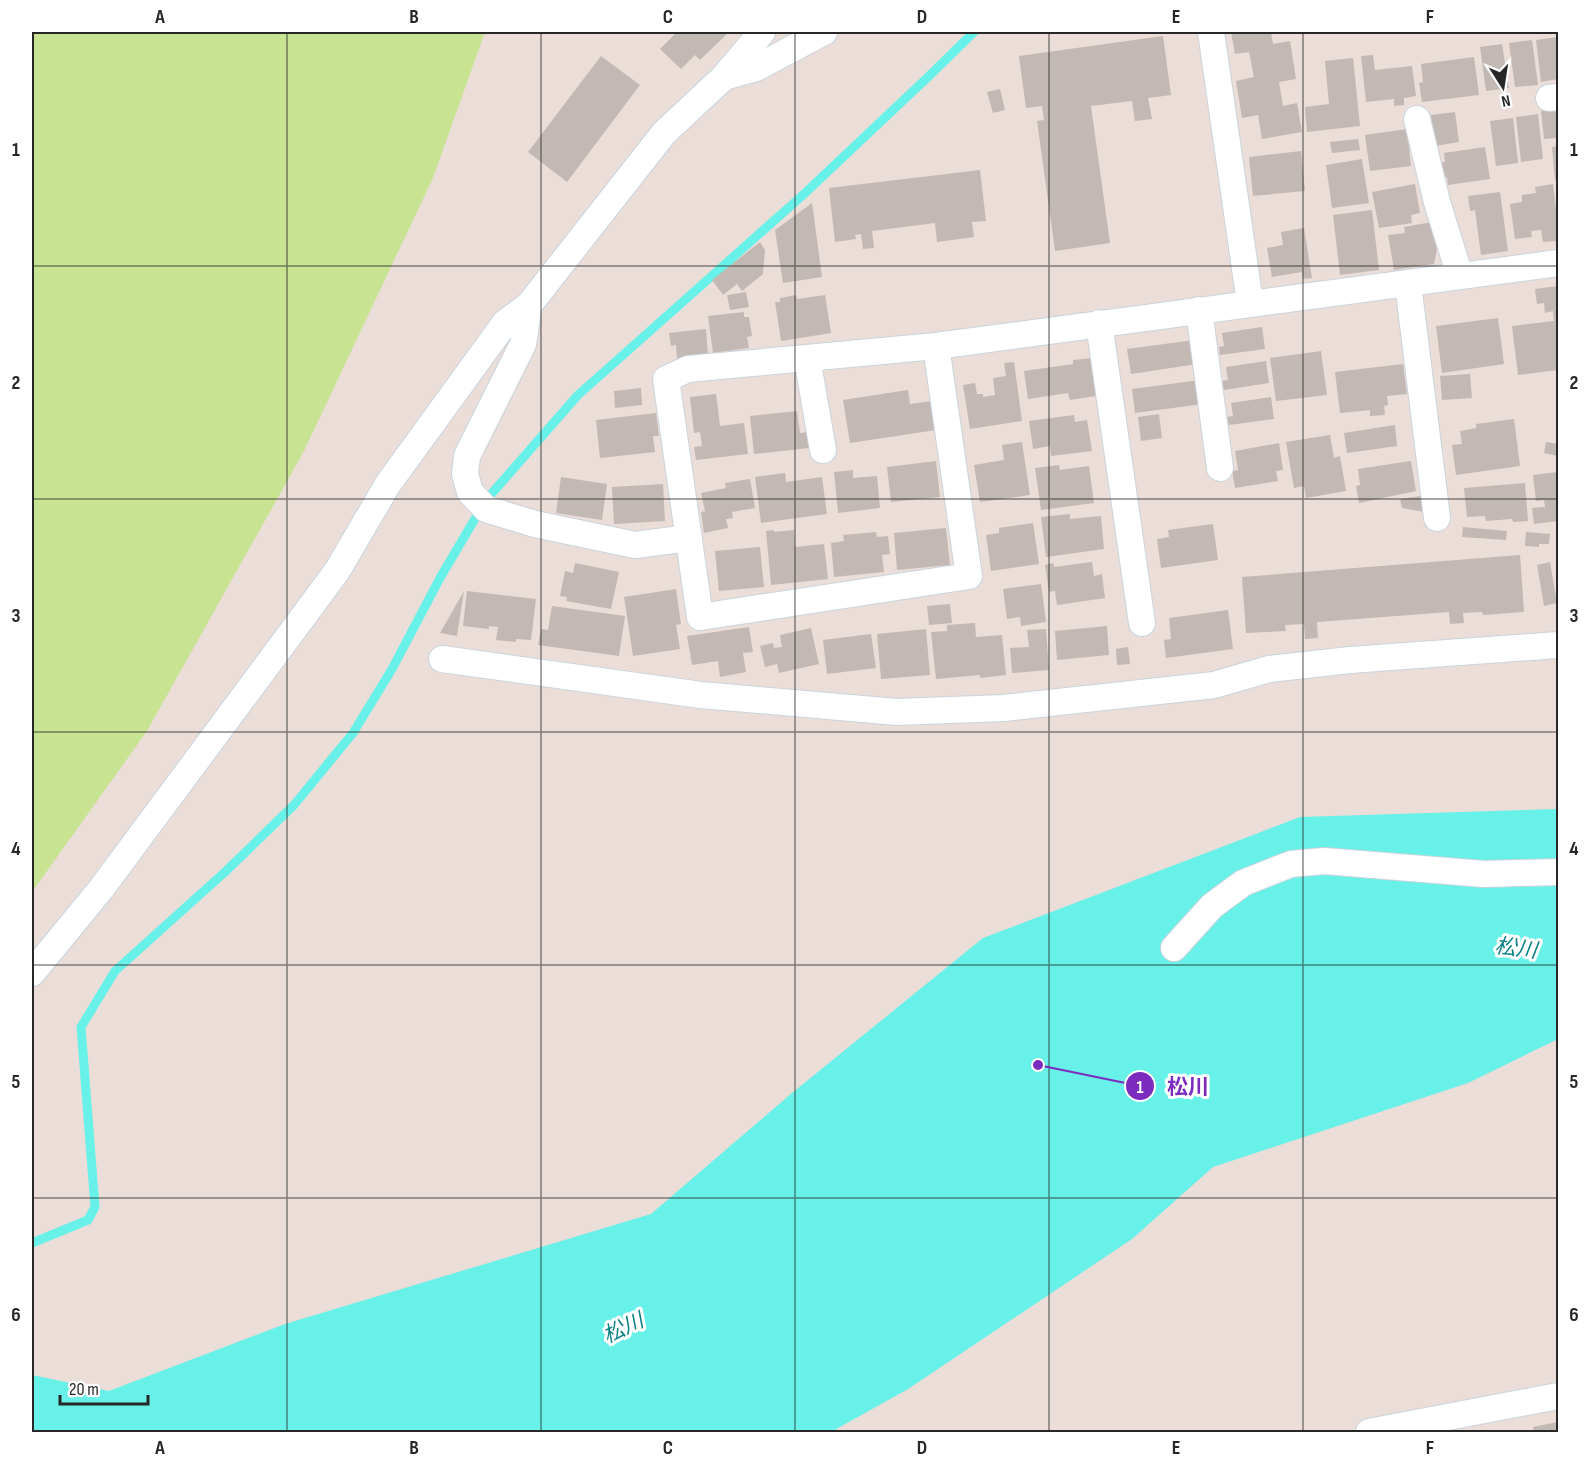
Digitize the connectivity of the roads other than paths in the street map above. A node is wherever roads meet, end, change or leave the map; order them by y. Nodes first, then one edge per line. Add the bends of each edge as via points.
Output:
1 (762, 32) edge
2 (824, 32) edge
3 (1210, 32) edge
4 (723, 77) junction
5 (1417, 119) dead end
6 (1558, 263) edge
7 (1460, 276) junction
8 (1408, 284) junction
9 (1250, 303) junction
10 (529, 305) junction
11 (1199, 310) junction
12 (1099, 323) junction
13 (936, 346) junction
14 (807, 358) junction
15 (823, 450) dead end
16 (1220, 468) dead end
17 (1437, 518) dead end
18 (689, 538) junction
19 (1142, 623) dead end
20 (1558, 645) edge
21 (442, 659) dead end
22 (1558, 872) edge
23 (1174, 948) dead end
24 (32, 973) edge
25 (1558, 1396) edge
26 (1369, 1432) edge

1 - 4 street
2 - 4 street via 756,68
3 - 9 street
4 - 10 street via 664,133
5 - 7 street
6 - 7 street
7 - 8 street
8 - 9 street
8 - 17 street
9 - 11 street
10 - 18 street via 523,344 467,456 465,474 470,492 486,509 600,538 635,545
10 - 24 street via 505,323 388,484 337,571 101,889
11 - 12 street
11 - 16 street
12 - 13 street
12 - 19 street
13 - 14 street
13 - 18 street via 969,576 700,617
14 - 15 street
14 - 18 street via 688,369 666,379
20 - 21 street via 1269,669 1214,685 1004,708 897,712 702,695
22 - 23 street via 1484,874 1324,861 1291,864 1243,883 1212,906
25 - 26 street

